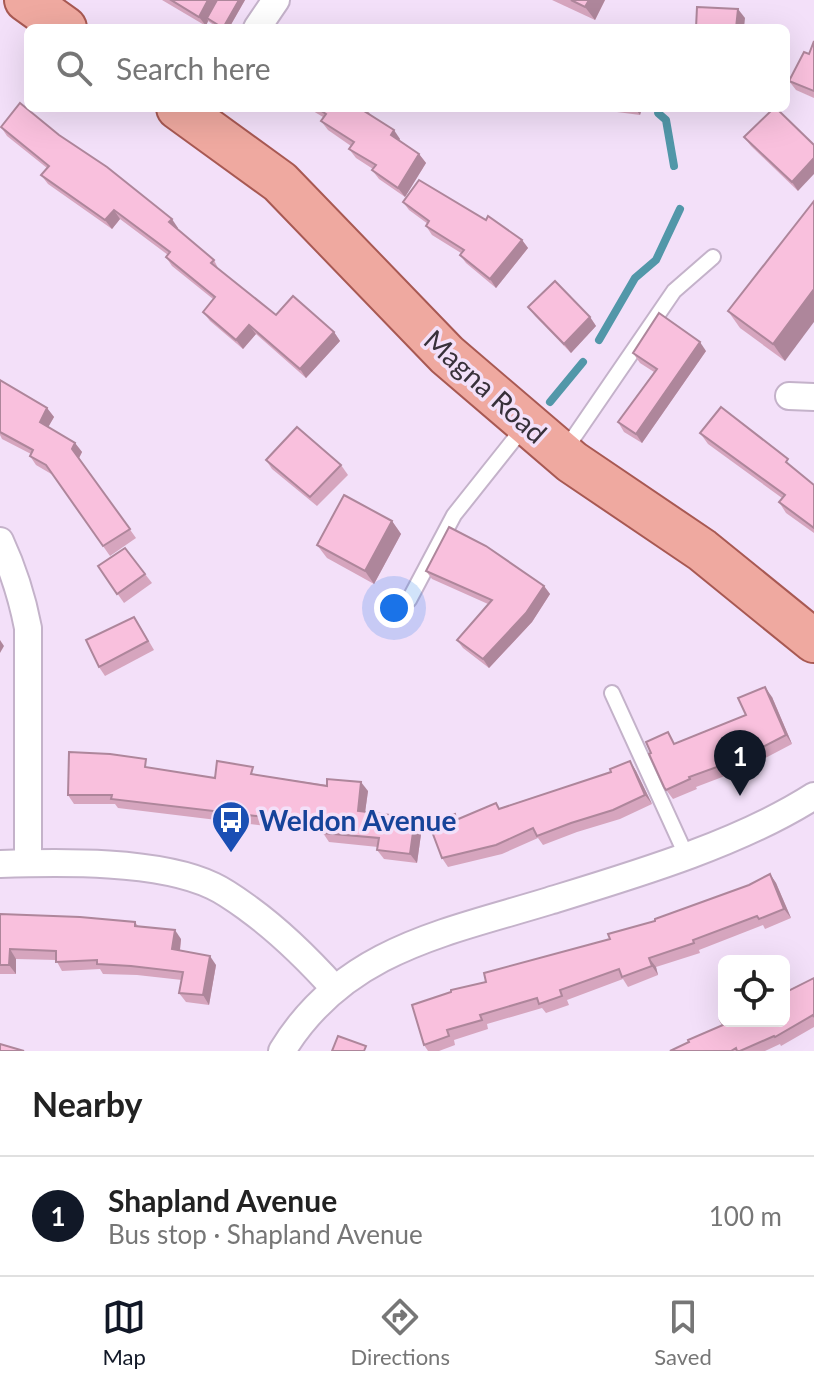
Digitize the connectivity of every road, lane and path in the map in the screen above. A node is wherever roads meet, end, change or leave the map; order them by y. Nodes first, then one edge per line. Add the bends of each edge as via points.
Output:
1 (26, 0) edge
2 (276, 0) edge
3 (59, 24) edge
4 (260, 24) edge
5 (192, 112) edge
6 (713, 257) dead end
7 (527, 423) junction
8 (562, 453) junction
9 (0, 541) edge
10 (409, 600) dead end
11 (814, 641) edge
12 (612, 693) dead end
13 (814, 796) edge
14 (686, 855) junction
15 (28, 863) junction
16 (0, 864) edge
17 (335, 989) junction
18 (282, 1051) edge

1 - 3 main road
2 - 4 street
5 - 7 main road, Magna Road via 280,182 447,355
6 - 8 lane via 674,291
7 - 8 main road, Magna Road
7 - 10 lane via 454,515
8 - 11 main road, Magna Road via 702,550
9 - 15 street via 28,628
12 - 14 lane
13 - 14 street
14 - 17 street via 418,941 385,955
15 - 16 street
15 - 17 street via 149,869 214,886 277,929
17 - 18 street via 311,1010

